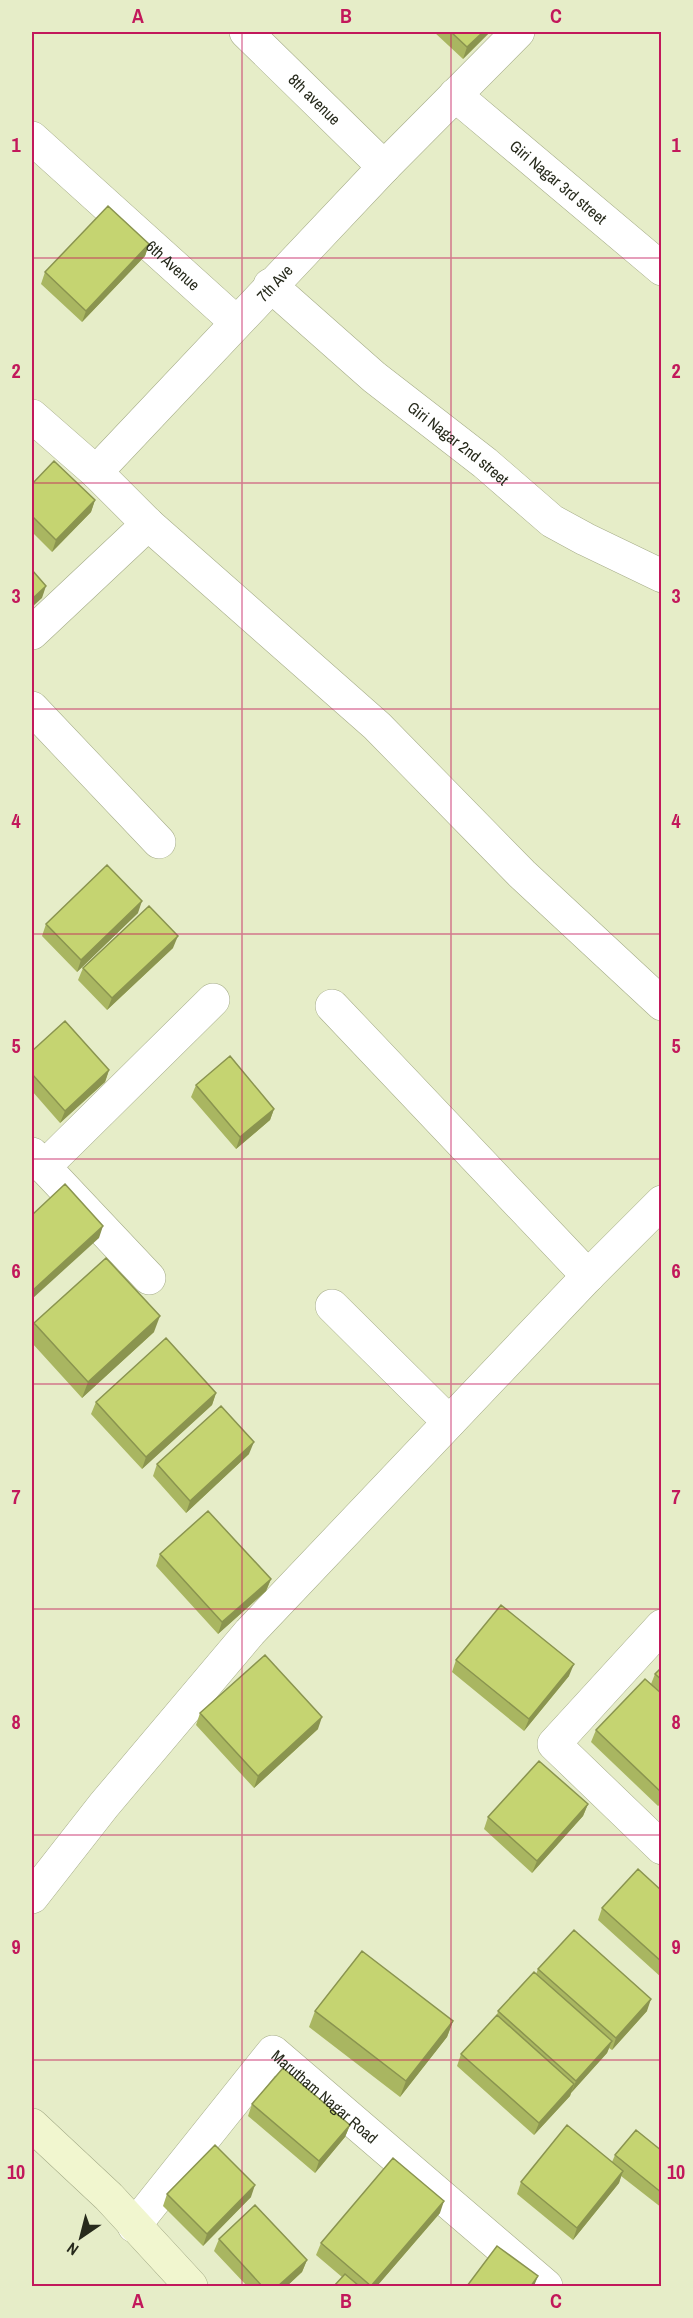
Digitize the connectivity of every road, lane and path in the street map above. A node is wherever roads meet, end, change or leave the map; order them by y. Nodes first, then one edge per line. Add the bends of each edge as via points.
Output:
1 (246, 32) edge
2 (518, 32) edge
3 (455, 95) junction
4 (32, 138) edge
5 (384, 167) junction
6 (662, 269) edge
7 (270, 285) junction
8 (236, 322) junction
9 (32, 416) edge
10 (96, 472) junction
11 (148, 524) junction
12 (662, 576) edge
13 (32, 633) edge
14 (32, 708) edge
15 (159, 842) dead end
16 (213, 1000) dead end
17 (662, 1004) edge
18 (332, 1006) dead end
19 (38, 1161) edge
20 (662, 1202) edge
21 (588, 1276) junction
22 (149, 1278) dead end
23 (332, 1306) dead end
24 (449, 1422) junction
25 (662, 1626) edge
26 (662, 1848) edge
27 (32, 1897) edge
28 (32, 2126) edge
29 (134, 2226) junction
30 (190, 2286) edge
31 (546, 2286) edge

1 - 5 street, 8th avenue
2 - 3 street, 7th Ave
3 - 5 street, 7th Ave
3 - 6 street, Giri Nagar 3rd street
4 - 8 street, 6th Avenue
5 - 7 street, 7th Ave
7 - 8 street, 7th Ave
7 - 12 street, Giri Nagar 2nd street via 374,377 552,521
8 - 10 street, 7th Ave
9 - 10 street
10 - 11 street
11 - 13 street
11 - 17 street via 376,726 522,874
14 - 15 street
16 - 19 street
18 - 21 street
19 - 22 street
20 - 21 street
21 - 24 street
23 - 24 street
24 - 27 street via 250,1632
25 - 26 street via 554,1744
28 - 29 street via 109,2197
29 - 30 street
29 - 31 street, Marutham Nagar Road via 273,2052

